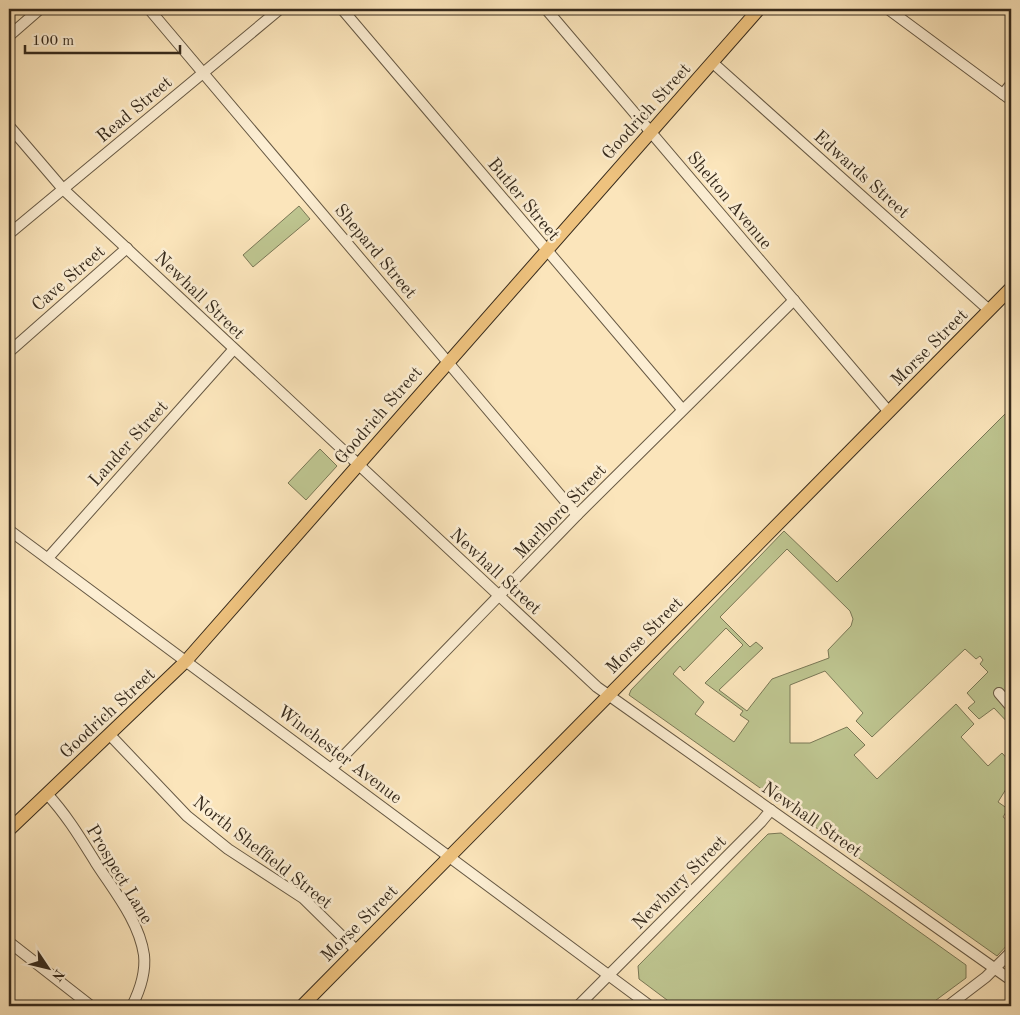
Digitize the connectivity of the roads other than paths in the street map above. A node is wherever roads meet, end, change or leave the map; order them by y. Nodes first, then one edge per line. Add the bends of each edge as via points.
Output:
1 (40, 9) edge
2 (149, 9) edge
3 (280, 9) edge
4 (342, 9) edge
5 (546, 9) edge
6 (759, 9) edge
7 (888, 9) edge
8 (9, 36) edge
9 (713, 62) junction
10 (204, 72) junction
11 (1011, 84) edge
12 (1007, 97) edge
13 (9, 126) edge
14 (650, 131) junction
15 (63, 189) junction
16 (9, 234) edge
17 (126, 248) junction
18 (546, 251) junction
19 (1011, 288) edge
20 (794, 300) junction
21 (989, 310) junction
22 (233, 350) junction
23 (9, 352) edge
24 (449, 361) junction
25 (682, 409) junction
26 (888, 412) junction
27 (358, 465) junction
28 (577, 515) junction
29 (9, 530) edge
30 (48, 558) junction
31 (500, 597) junction
32 (186, 660) junction
33 (999, 693) dead end
34 (610, 696) junction
35 (1011, 707) edge
36 (109, 734) junction
37 (332, 768) junction
38 (47, 794) junction
39 (770, 810) junction
40 (9, 830) edge
41 (450, 856) junction
42 (9, 942) edge
43 (357, 951) junction
44 (1011, 952) edge
45 (995, 970) junction
46 (609, 976) junction
47 (1011, 980) edge
48 (91, 1006) edge
49 (132, 1006) edge
50 (302, 1006) edge
51 (578, 1006) edge
52 (650, 1006) edge
53 (948, 1006) edge

1 - 8 street
2 - 10 street, Shepard Street
3 - 10 street, Read Street
4 - 18 street, Butler Street
5 - 14 street, Shelton Avenue
6 - 9 main road, Goodrich Street
7 - 12 street
9 - 14 main road, Goodrich Street
9 - 21 street, Edwards Street
10 - 15 street, Read Street
10 - 24 street, Shepard Street
11 - 12 street
13 - 15 street, Newhall Street
14 - 18 main road, Goodrich Street
14 - 20 street, Shelton Avenue
15 - 16 street, Read Street
15 - 17 street, Newhall Street
17 - 22 street, Newhall Street
17 - 23 street, Cave Street
18 - 24 main road, Goodrich Street
18 - 25 street, Butler Street
19 - 21 main road, Morse Street
20 - 25 street, Marlboro Street
20 - 26 street, Shelton Avenue
21 - 26 main road, Morse Street
22 - 27 street, Newhall Street
22 - 30 street, Lander Street
24 - 27 main road, Goodrich Street
24 - 28 street, Shepard Street
25 - 28 street, Marlboro Street
26 - 34 main road, Morse Street
27 - 31 street, Newhall Street
27 - 32 main road, Goodrich Street
28 - 31 street, Marlboro Street
29 - 30 street, Winchester Avenue
30 - 32 street, Winchester Avenue
31 - 34 street, Newhall Street
31 - 37 street, Marlboro Street
32 - 36 main road, Goodrich Street
32 - 37 street, Winchester Avenue
33 - 35 street
34 - 39 street, Newhall Street
34 - 41 main road, Morse Street
36 - 38 main road, Goodrich Street
36 - 43 street, North Sheffield Street via 187,816 228,849 303,898
37 - 41 street, Winchester Avenue
38 - 40 main road, Goodrich Street
38 - 49 street, Prospect Lane via 71,824 121,900 136,930 143,949 144,965
39 - 45 street, Newhall Street
39 - 46 street, Newbury Street
41 - 43 main road, Morse Street
41 - 46 street, Winchester Avenue
42 - 48 street
43 - 50 main road, Morse Street
44 - 45 street
45 - 47 street, Newhall Street
45 - 53 street
46 - 51 street, Newbury Street
46 - 52 street, Winchester Avenue

